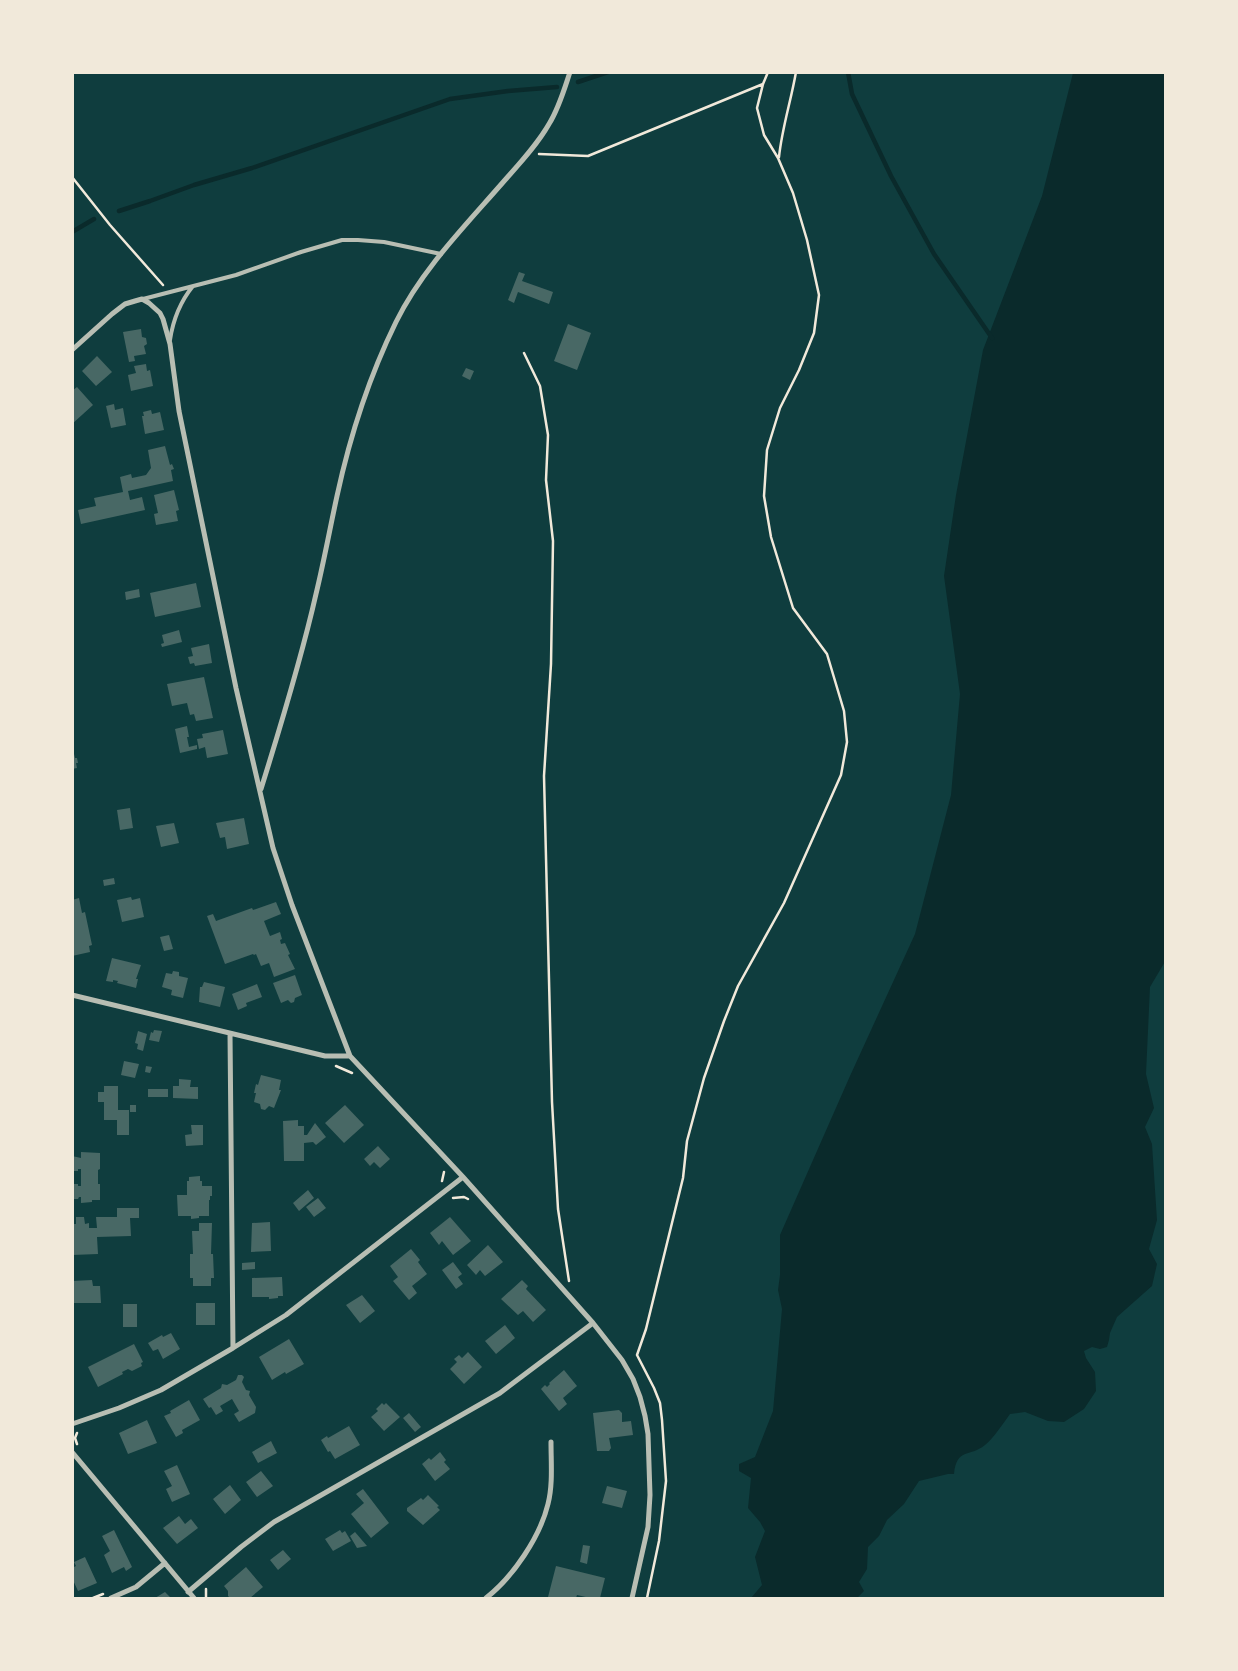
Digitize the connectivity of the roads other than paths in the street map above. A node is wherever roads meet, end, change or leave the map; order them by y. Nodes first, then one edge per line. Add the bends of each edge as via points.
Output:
1 (570, 72) edge
2 (440, 254) junction
3 (193, 286) junction
4 (142, 299) junction
5 (170, 344) junction
6 (72, 350) edge
7 (260, 791) junction
8 (72, 995) edge
9 (230, 1033) junction
10 (350, 1056) junction
11 (463, 1177) junction
12 (593, 1323) junction
13 (233, 1348) junction
14 (72, 1424) edge
15 (551, 1442) dead end
16 (72, 1452) edge
17 (165, 1563) junction
18 (188, 1592) junction
19 (111, 1598) edge
20 (194, 1598) edge
21 (486, 1598) edge
22 (632, 1598) edge

1 - 2 street via 549,124 528,153
2 - 3 lane via 384,242 342,240
2 - 7 street via 405,303 381,353 358,416 292,689
3 - 4 lane
3 - 5 lane via 180,305
4 - 5 street via 160,313
4 - 6 street via 125,304
5 - 7 street via 178,411
7 - 10 street via 273,848 292,905
8 - 9 street
9 - 10 street via 326,1056
9 - 13 street
10 - 11 street
11 - 12 street
11 - 13 street via 286,1314
12 - 18 street via 500,1393 274,1522
12 - 22 street via 633,1378 645,1416 650,1509
13 - 14 street via 162,1390
15 - 21 street via 548,1505 516,1569
16 - 17 street
17 - 18 street
17 - 19 street via 136,1588
18 - 20 street

